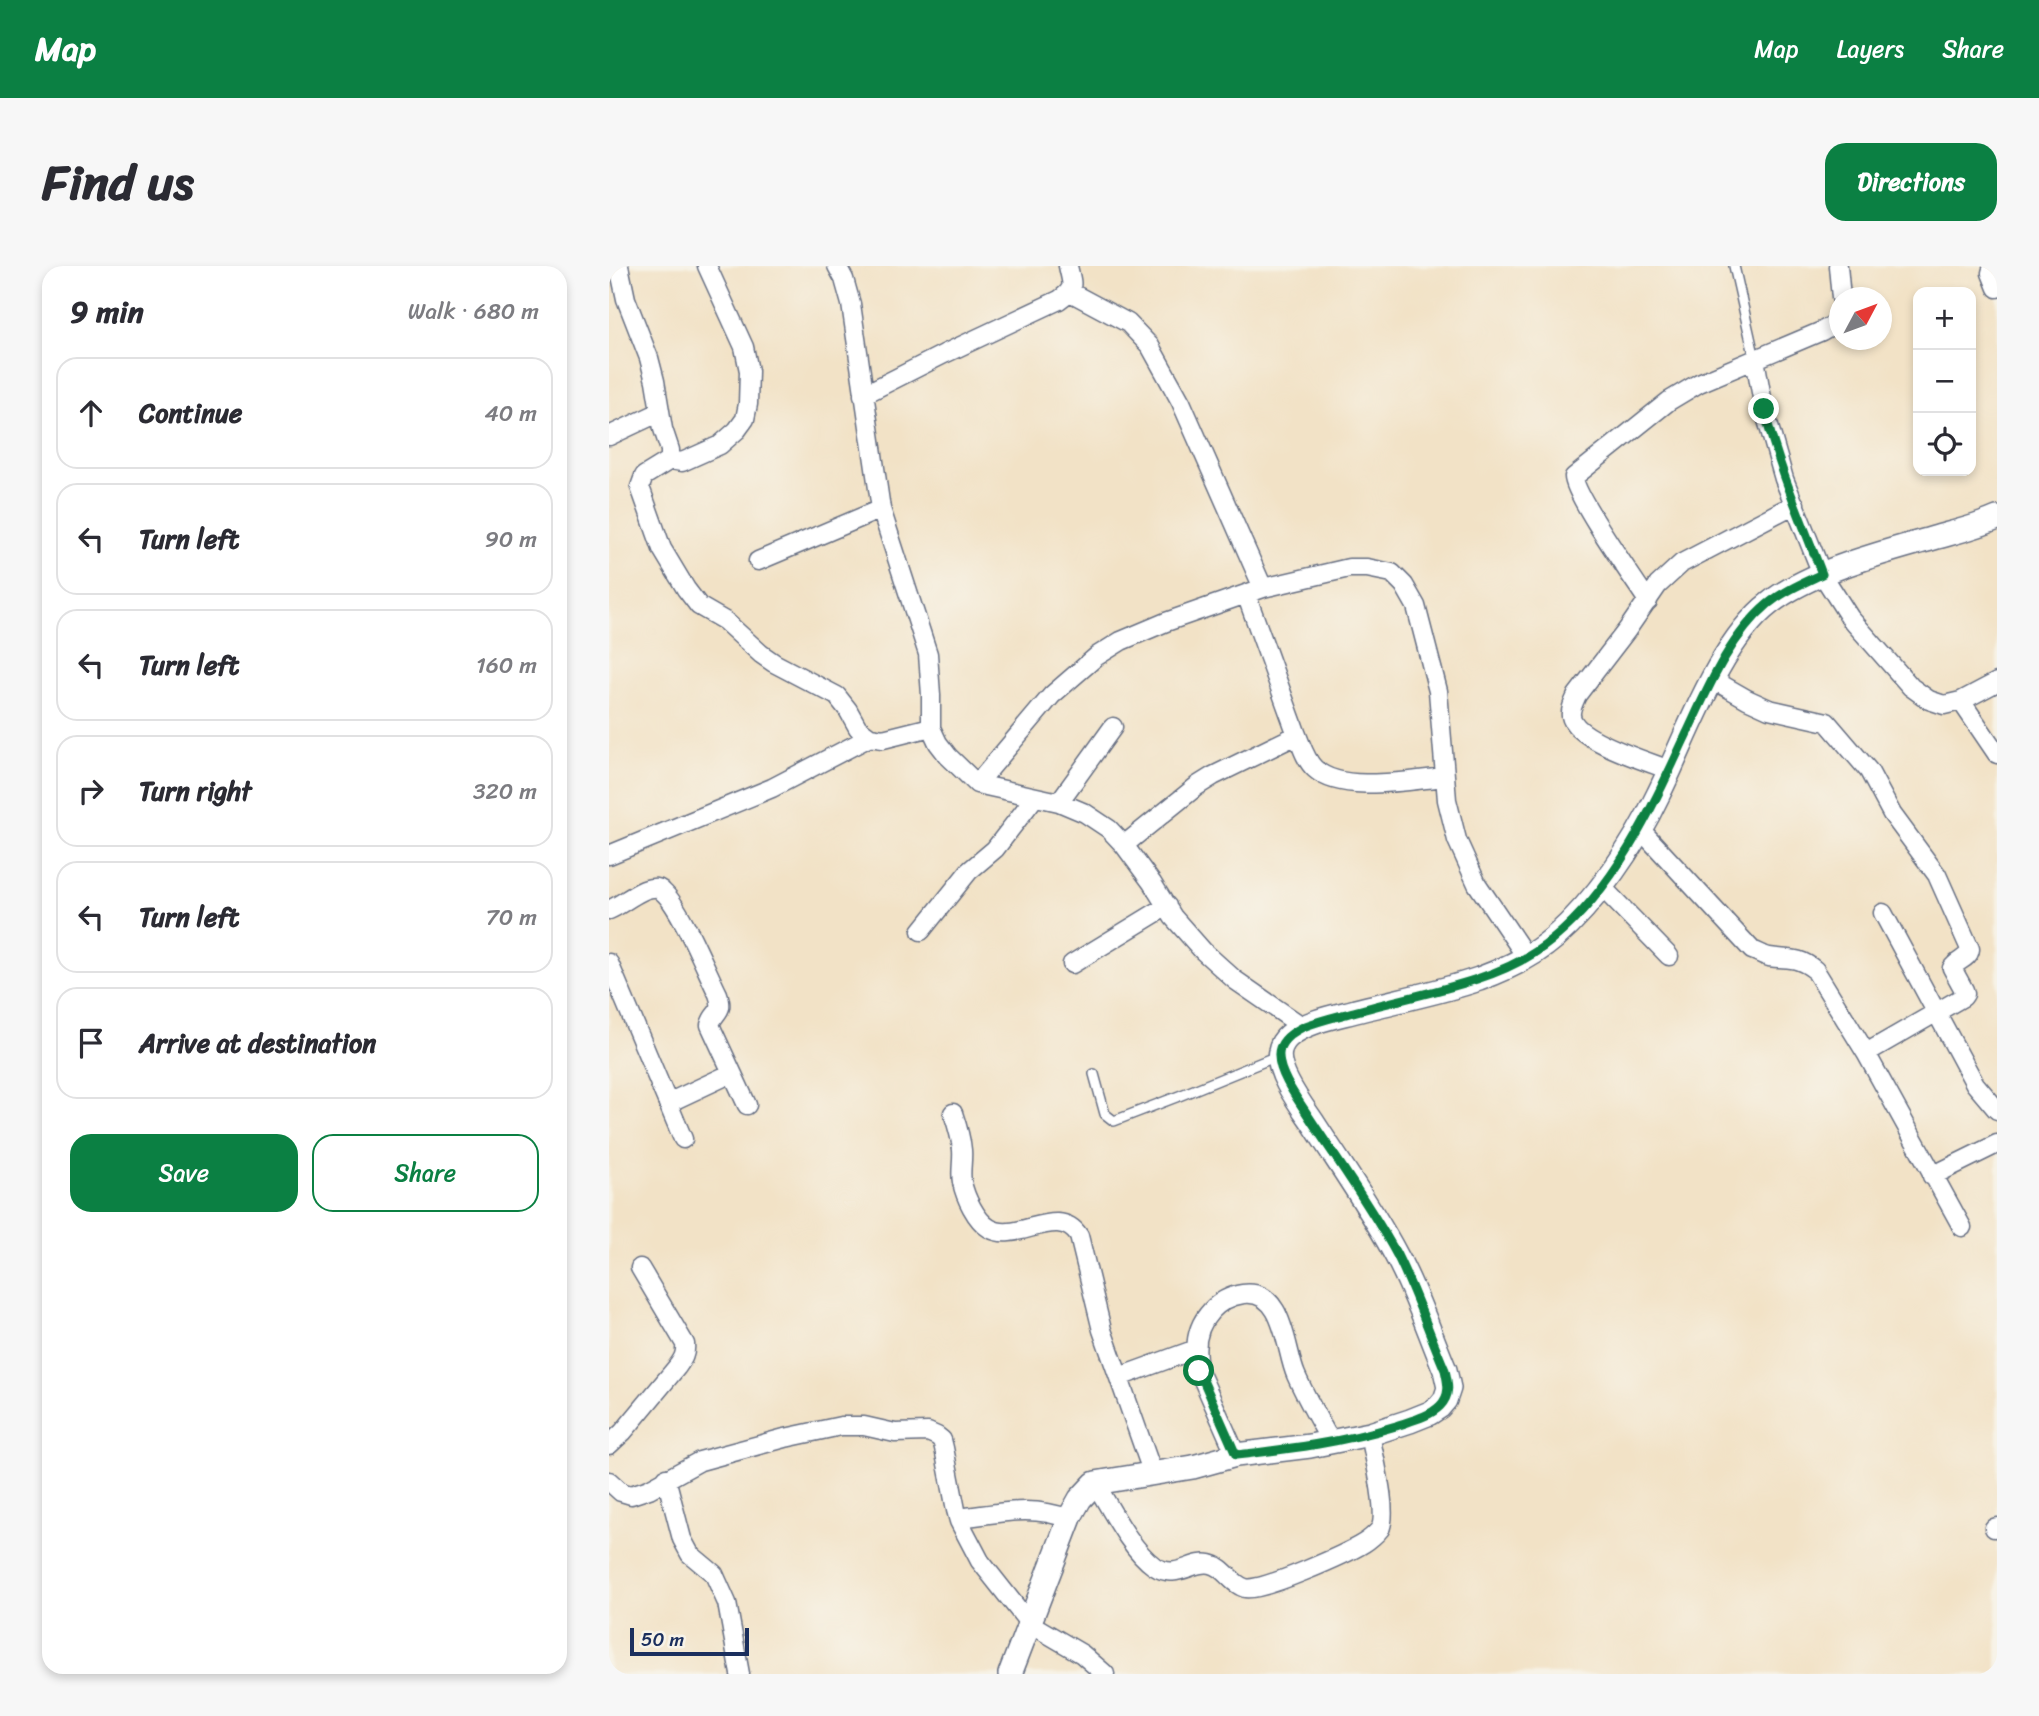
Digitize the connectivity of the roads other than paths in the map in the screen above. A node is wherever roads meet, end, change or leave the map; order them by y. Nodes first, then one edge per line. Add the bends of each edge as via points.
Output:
1 (617, 266) edge
2 (706, 266) edge
3 (837, 266) edge
4 (1068, 266) edge
5 (1734, 266) edge
6 (1838, 266) edge
7 (1993, 266) edge
8 (609, 269) edge
9 (1840, 287) edge
10 (1997, 288) edge
11 (1070, 292) junction
12 (1829, 327) edge
13 (1755, 359) junction
14 (863, 395) junction
15 (660, 412) junction
16 (609, 436) edge
17 (670, 460) junction
18 (1795, 504) junction
19 (881, 509) junction
20 (1997, 518) edge
21 (758, 561) dead end
22 (1822, 574) junction
23 (1254, 591) junction
24 (1648, 601) junction
25 (1712, 679) junction
26 (1997, 682) edge
27 (1961, 701) junction
28 (931, 727) junction
29 (1113, 727) dead end
30 (1297, 736) junction
31 (870, 737) junction
32 (1995, 747) edge
33 (1670, 770) junction
34 (1445, 777) junction
35 (977, 784) junction
36 (1035, 797) junction
37 (1059, 802) junction
38 (1640, 828) junction
39 (1124, 845) junction
40 (609, 855) edge
41 (1601, 886) junction
42 (1167, 906) junction
43 (609, 910) edge
44 (1883, 913) dead end
45 (921, 931) dead end
46 (1668, 956) dead end
47 (1527, 958) junction
48 (609, 963) edge
49 (1072, 964) dead end
50 (1936, 1012) junction
51 (1303, 1027) junction
52 (1865, 1053) junction
53 (1278, 1055) junction
54 (732, 1073) junction
55 (1094, 1074) dead end
56 (668, 1103) junction
57 (747, 1105) dead end
58 (1997, 1110) edge
59 (953, 1113) dead end
60 (683, 1139) dead end
61 (1997, 1144) edge
62 (1932, 1175) junction
63 (1962, 1227) dead end
64 (640, 1268) dead end
65 (1196, 1349) junction
66 (1119, 1377) junction
67 (1370, 1434) junction
68 (1331, 1442) junction
69 (609, 1446) edge
70 (1236, 1455) junction
71 (1153, 1474) junction
72 (666, 1478) junction
73 (609, 1481) edge
74 (1095, 1483) junction
75 (958, 1518) junction
76 (1069, 1519) junction
77 (1029, 1623) junction
78 (740, 1674) edge
79 (1010, 1674) edge
80 (1105, 1674) edge

1 - 8 street
1 - 15 street via 649,358
2 - 17 street via 744,347 749,370 747,412 737,430 720,445 690,460
3 - 14 street via 851,304
4 - 11 street
5 - 13 lane
6 - 9 street
7 - 10 street
11 - 14 street
11 - 23 street via 1128,323 1150,346 1181,402
12 - 13 street
13 - 18 street via 1772,444
13 - 24 street via 1669,401 1574,477 1584,501
14 - 19 street
15 - 16 street
15 - 17 street
17 - 31 street via 644,476 640,487 661,549 686,589 699,606 725,621 761,654 837,696 858,728
18 - 22 street
18 - 24 street via 1682,563
19 - 21 street
19 - 28 street via 928,654
20 - 22 street
22 - 25 street via 1767,604
22 - 27 street via 1850,618 1911,687 1944,705
23 - 30 street
23 - 34 street via 1349,568 1392,573 1416,606 1438,691
23 - 35 street via 1121,640 1097,656 1052,695
24 - 33 street via 1577,695 1571,718 1579,729 1612,749
25 - 33 street
25 - 50 street via 1769,709 1827,722 1869,771 1892,814 1937,875 1971,949 1952,968 1965,994
26 - 27 street
27 - 32 street
28 - 31 street via 883,739
28 - 35 street via 948,756
29 - 37 street
30 - 34 street via 1314,768 1340,781
30 - 39 street via 1197,786
31 - 40 street via 772,788
33 - 38 street
34 - 47 street via 1457,840 1477,884
35 - 36 street
36 - 37 street
36 - 45 street
37 - 39 street via 1085,813
38 - 41 street
38 - 52 street via 1752,950 1767,957 1805,962 1815,970
39 - 42 street
41 - 46 street
41 - 47 street via 1553,939
42 - 49 street
42 - 51 street via 1203,951 1235,980
43 - 54 street via 654,887 665,893 722,1005 710,1025
44 - 50 street
47 - 51 street via 1476,980
48 - 56 street
50 - 52 street
50 - 58 street via 1975,1084
51 - 53 street via 1286,1039
52 - 62 street
53 - 55 lane via 1114,1121 1105,1114
53 - 67 street via 1294,1095 1363,1196 1398,1258 1445,1370 1449,1388 1439,1407
54 - 56 street
54 - 57 street
56 - 60 street
59 - 66 street via 966,1194 990,1228 1010,1232 1058,1223 1070,1226 1079,1236 1102,1330
61 - 62 street
62 - 63 street
64 - 69 street via 685,1343 684,1357
65 - 66 street
65 - 68 street via 1198,1331 1212,1311 1235,1296 1258,1295 1282,1324 1295,1373
65 - 70 street via 1199,1371
66 - 71 street
67 - 68 street
67 - 74 street via 1384,1516 1380,1529 1366,1543 1288,1578 1251,1589 1214,1565 1168,1572 1156,1567 1140,1554
68 - 70 street
70 - 71 street
71 - 74 street
72 - 73 street via 631,1495
72 - 75 street via 700,1461 841,1426 928,1432 941,1440
72 - 78 street via 682,1539 690,1554 714,1574 727,1603
74 - 76 street
75 - 76 street via 1020,1510 1051,1512
75 - 77 street via 980,1561
76 - 77 street
77 - 79 street
77 - 80 street via 1082,1654

